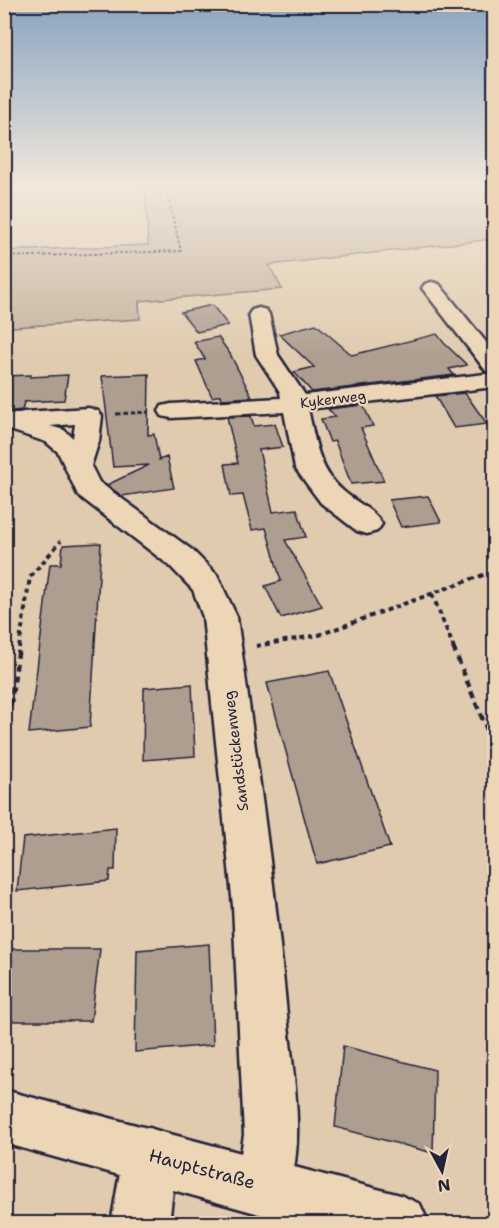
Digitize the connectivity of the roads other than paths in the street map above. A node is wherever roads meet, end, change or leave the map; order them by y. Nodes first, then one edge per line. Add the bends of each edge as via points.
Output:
1 (432, 288) dead end
2 (259, 314) dead end
3 (493, 379) edge
4 (295, 404) junction
5 (171, 411) road end
6 (6, 421) edge
7 (77, 467) junction
8 (367, 524) dead end
9 (4, 1116) edge
10 (150, 1155) junction
11 (264, 1185) junction
12 (140, 1224) edge
13 (400, 1224) edge

1 - 3 street
2 - 4 street via 267,354 292,392
3 - 4 street, Kykerweg
4 - 5 street, Kykerweg
4 - 8 street via 309,468 330,496
6 - 7 street, Sandstückenweg via 55,436 69,448
6 - 7 street via 89,416 87,441
7 - 11 street, Sandstückenweg via 88,488 181,558 206,584 220,617 255,906 271,1135
9 - 10 street, Hauptstraße
10 - 11 street, Hauptstraße
10 - 12 street
11 - 13 street, Hauptstraße

